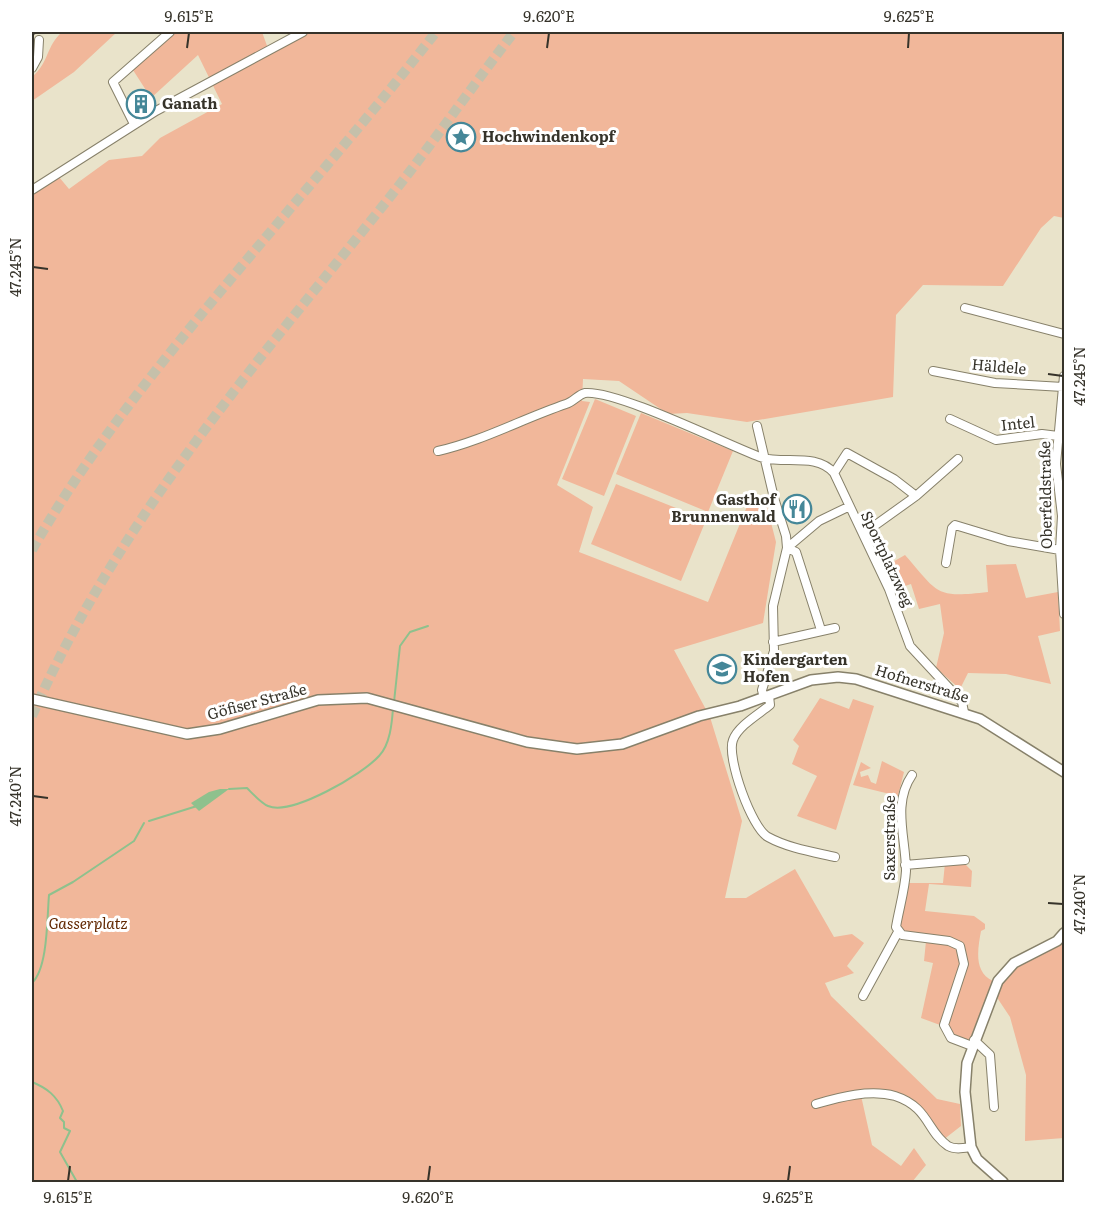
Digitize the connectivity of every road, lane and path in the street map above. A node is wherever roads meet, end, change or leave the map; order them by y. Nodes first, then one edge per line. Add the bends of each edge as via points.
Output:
1 (170, 32) edge
2 (303, 32) edge
3 (39, 40) dead end
4 (32, 68) edge
5 (134, 124) junction
6 (32, 190) edge
7 (964, 308) dead end
8 (1065, 334) edge
9 (933, 370) dead end
10 (1065, 376) edge
11 (1063, 387) edge
12 (950, 419) dead end
13 (757, 426) dead end
14 (1058, 436) junction
15 (438, 451) dead end
16 (763, 458) junction
17 (958, 459) dead end
18 (834, 473) junction
19 (916, 496) junction
20 (848, 507) junction
21 (863, 534) junction
22 (787, 548) junction
23 (1060, 550) junction
24 (946, 563) dead end
25 (1065, 614) edge
26 (835, 628) dead end
27 (821, 630) junction
28 (773, 642) junction
29 (766, 697) junction
30 (32, 699) edge
31 (387, 702) joint
32 (964, 712) junction
33 (1065, 772) edge
34 (912, 775) dead end
35 (835, 857) dead end
36 (965, 860) dead end
37 (905, 865) junction
38 (898, 932) junction
39 (1065, 933) edge
40 (863, 996) dead end
41 (973, 1043) junction
42 (816, 1104) dead end
43 (994, 1107) dead end
44 (971, 1147) junction
45 (1003, 1182) edge

1 - 5 street via 112,82
2 - 5 street
3 - 4 street via 38,57
5 - 6 street
7 - 8 street
9 - 11 street, Häldele via 995,383
10 - 11 street, Oberfeldstraße
11 - 14 street, Oberfeldstraße
12 - 14 street, Intel via 996,440 1042,434
13 - 16 street
14 - 23 street, Oberfeldstraße
15 - 16 street via 480,440 507,425 569,403 582,393 642,408
16 - 18 street via 812,461
16 - 22 street
17 - 19 street
18 - 19 street via 847,453
18 - 20 street, Sportplatzweg
19 - 21 street
20 - 21 street, Sportplatzweg
20 - 22 street via 819,522
21 - 32 street, Sportplatzweg via 910,646 956,694
22 - 27 street via 796,552 802,563
22 - 28 street via 773,606
23 - 24 street via 1008,541 955,525
23 - 25 street, Oberfeldstraße
26 - 27 street
27 - 28 street
28 - 29 street via 772,661 762,690
29 - 31 main road, Hofnerstraße via 622,744 577,749 527,742
29 - 32 main road, Hofnerstraße via 811,680 838,676
29 - 35 street via 770,705 732,743 735,767 755,824 767,837
30 - 31 main road, Göfiser Straße via 187,734 220,729 318,700 368,698
32 - 33 main road, Hofnerstraße
34 - 37 street, Saxerstraße via 900,802
36 - 37 street
37 - 38 street, Saxerstraße
38 - 40 street
38 - 41 street via 960,946 964,964 944,1025 951,1038
39 - 41 main road via 1007,970 998,981
41 - 43 street via 990,1055
41 - 44 main road via 965,1092
42 - 44 street via 867,1094 893,1096 918,1109 948,1146
44 - 45 main road

